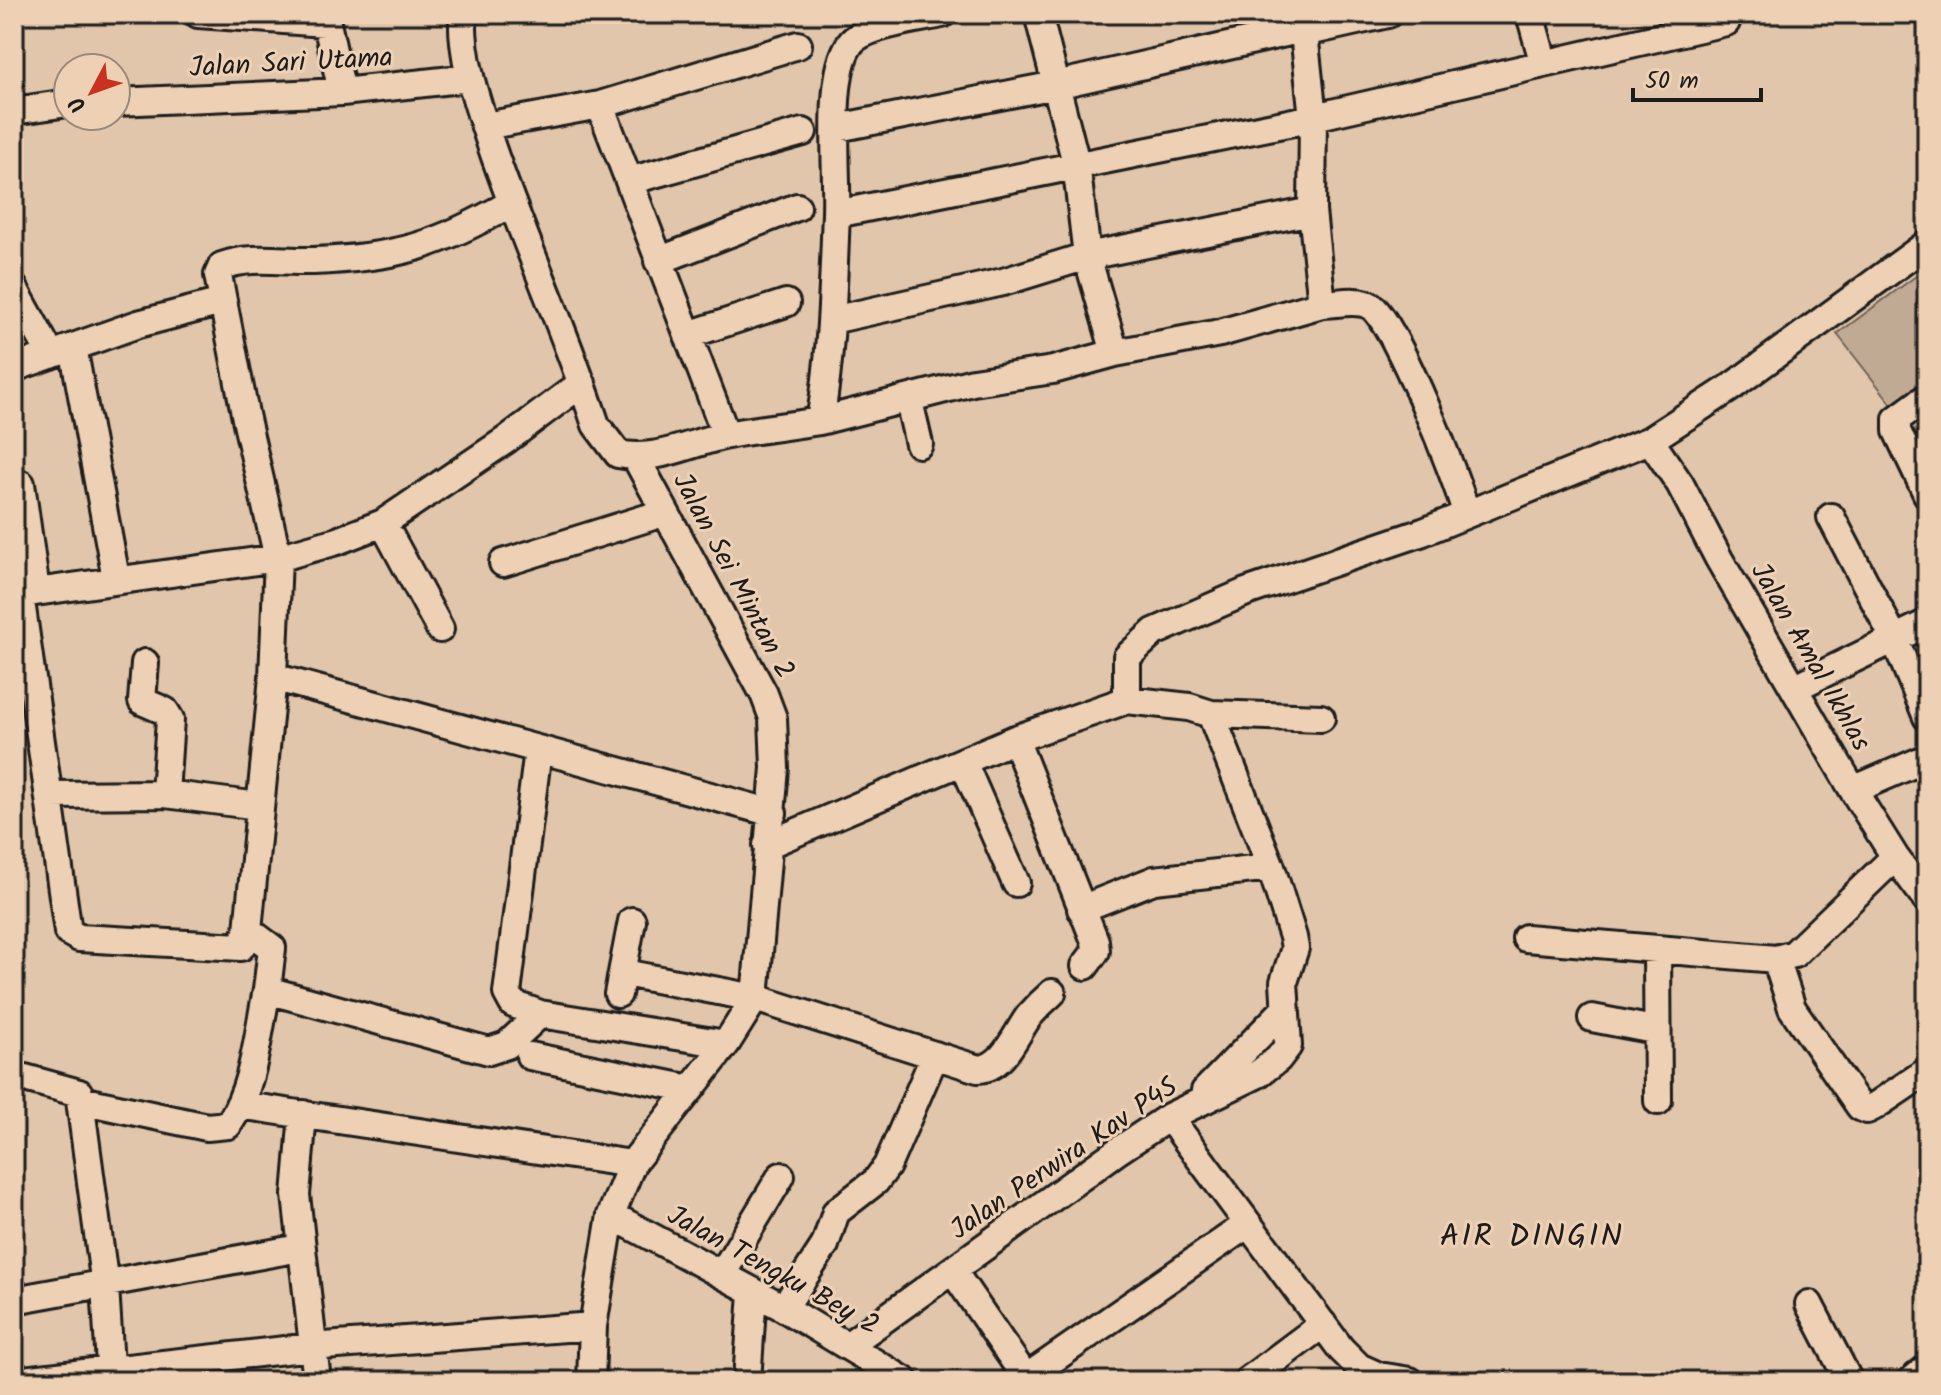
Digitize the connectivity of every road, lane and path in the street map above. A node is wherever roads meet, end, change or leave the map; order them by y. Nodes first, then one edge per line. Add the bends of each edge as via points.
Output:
1 (198, 14) edge
2 (463, 14) edge
3 (942, 14) edge
4 (1038, 14) edge
5 (1388, 14) edge
6 (1530, 14) edge
7 (325, 19) edge
8 (1726, 22) dead end
9 (1307, 24) edge
10 (798, 45) dead end
11 (1543, 61) junction
12 (470, 78) junction
13 (1056, 85) junction
14 (342, 92) junction
15 (132, 101) edge
16 (52, 105) edge
17 (600, 105) junction
18 (14, 111) edge
19 (1318, 117) junction
20 (485, 126) junction
21 (837, 128) junction
22 (803, 132) dead end
23 (1076, 163) junction
24 (629, 181) junction
25 (511, 203) junction
26 (797, 207) dead end
27 (1312, 211) junction
28 (836, 214) junction
29 (1927, 244) edge
30 (1087, 256) junction
31 (658, 261) junction
32 (14, 288) edge
33 (222, 302) junction
34 (786, 303) dead end
35 (1322, 304) junction
36 (832, 320) junction
37 (688, 335) junction
38 (62, 351) junction
39 (1115, 353) junction
40 (14, 368) edge
41 (582, 383) junction
42 (1927, 397) edge
43 (909, 401) junction
44 (820, 421) junction
45 (726, 435) junction
46 (1650, 440) junction
47 (919, 444) dead end
48 (636, 458) junction
49 (21, 484) dead end
50 (1927, 494) edge
51 (663, 513) junction
52 (1466, 513) junction
53 (1831, 517) dead end
54 (383, 523) junction
55 (278, 558) junction
56 (503, 563) dead end
57 (116, 578) junction
58 (23, 594) edge
59 (1927, 623) edge
60 (440, 629) dead end
61 (1894, 638) junction
62 (145, 663) dead end
63 (273, 677) junction
64 (1796, 687) junction
65 (1127, 700) junction
66 (1211, 714) junction
67 (1927, 717) edge
68 (1321, 718) dead end
69 (1015, 739) junction
70 (538, 750) junction
71 (1927, 758) edge
72 (963, 762) junction
73 (1853, 790) junction
74 (165, 794) junction
75 (50, 795) junction
76 (259, 806) junction
77 (773, 813) junction
78 (767, 845) junction
79 (1895, 857) junction
80 (1271, 867) junction
81 (1016, 883) dead end
82 (1927, 900) edge
83 (1081, 909) junction
84 (632, 921) dead end
85 (248, 930) junction
86 (1526, 938) dead end
87 (1657, 949) junction
88 (1776, 959) junction
89 (1085, 966) dead end
90 (267, 990) junction
91 (1052, 993) dead end
92 (755, 998) junction
93 (540, 1014) junction
94 (1592, 1018) dead end
95 (1654, 1030) junction
96 (726, 1044) junction
97 (935, 1055) junction
98 (530, 1056) dead end
99 (1927, 1071) edge
100 (14, 1075) edge
101 (691, 1089) junction
102 (80, 1100) junction
103 (1658, 1101) dead end
104 (239, 1105) junction
105 (1180, 1112) junction
106 (303, 1114) junction
107 (632, 1164) junction
108 (781, 1176) dead end
109 (611, 1215) junction
110 (1248, 1224) junction
111 (300, 1248) junction
112 (953, 1271) junction
113 (722, 1274) junction
114 (105, 1286) junction
115 (753, 1292) junction
116 (14, 1300) edge
117 (1809, 1304) dead end
118 (784, 1308) junction
119 (1323, 1324) junction
120 (593, 1326) junction
121 (847, 1346) junction
122 (311, 1347) junction
123 (1927, 1369) edge
124 (110, 1376) edge
125 (897, 1378) edge
126 (1027, 1380) edge
127 (14, 1381) edge
128 (317, 1381) edge
129 (591, 1381) edge
130 (747, 1381) edge
131 (1247, 1381) edge
132 (1410, 1381) edge
133 (1849, 1381) edge
134 (1911, 1381) edge

1 - 7 street
2 - 12 street, Jalan Sei Mintan 2
3 - 21 street via 870,31 852,41 842,59
4 - 13 street
5 - 9 street
6 - 11 street
7 - 14 street
8 - 11 street
9 - 13 street
9 - 19 street
10 - 17 street
11 - 19 street
12 - 14 street, Jalan Sari Utama
12 - 20 street, Jalan Sei Mintan 2
13 - 21 street
13 - 23 street
14 - 15 street, Jalan Sari Utama
16 - 18 street
17 - 20 street
17 - 24 street
19 - 23 street
19 - 27 street
20 - 25 street, Jalan Sei Mintan 2
21 - 28 street
22 - 24 street
23 - 28 street
23 - 30 street
24 - 31 street
25 - 33 street via 442,240 407,252 361,259 229,263 218,275
25 - 41 street, Jalan Sei Mintan 2
26 - 31 street
27 - 30 street
27 - 35 street
28 - 36 street
29 - 46 street
30 - 36 street via 1003,282
30 - 39 street
31 - 37 street
32 - 38 street
33 - 38 street
33 - 55 street
34 - 37 street
35 - 39 street via 1220,333
35 - 52 street via 1361,303 1380,315 1418,390
36 - 44 street
37 - 45 street
38 - 40 street
38 - 57 street
39 - 43 street
41 - 48 street, Jalan Sei Mintan 2 via 605,442 618,454
41 - 54 street
42 - 50 street via 1897,419 1897,431
43 - 44 street
43 - 47 street
44 - 45 street
45 - 48 street via 675,453
46 - 52 street
46 - 64 street, Jalan Amal Ikhlas
48 - 51 street, Jalan Sei Mintan 2
49 - 58 street
51 - 56 street
51 - 77 street, Jalan Sei Mintan 2 via 769,706 775,736
52 - 65 street via 1246,592 1154,632 1127,657
53 - 61 street
54 - 55 street
54 - 60 street
55 - 57 street
55 - 63 street
57 - 58 street
58 - 75 street
59 - 61 street
61 - 64 street
61 - 67 street
62 - 74 street via 142,701 165,711 170,719
63 - 70 street
63 - 76 street
64 - 73 street, Jalan Amal Ikhlas
65 - 66 street
65 - 69 street
66 - 68 street
66 - 80 street, Jalan Perwira Kav P4S
69 - 72 street
69 - 83 street
70 - 77 street
70 - 93 street via 507,993 513,1004
71 - 73 street
72 - 78 street
72 - 81 street
73 - 79 street, Jalan Amal Ikhlas
74 - 75 street
74 - 76 street
75 - 85 street via 65,923 73,937 237,948
76 - 85 street
77 - 78 street, Jalan Sei Mintan 2
78 - 92 street, Jalan Sei Mintan 2
79 - 82 street, Jalan Amal Ikhlas
79 - 88 street via 1794,954
80 - 83 street via 1154,880
80 - 105 street, Jalan Perwira Kav P4S via 1295,948 1284,982 1288,1046 1258,1074
83 - 89 street via 1096,951
84 - 92 street via 621,984
85 - 90 street via 272,948
86 - 87 street
87 - 88 street
87 - 95 street
88 - 99 street via 1792,1008 1860,1107 1875,1106
90 - 93 street via 489,1051 507,1045
90 - 104 street
91 - 97 street via 988,1069
92 - 96 street, Jalan Sei Mintan 2
92 - 97 street
93 - 96 street
94 - 95 street
95 - 103 street
96 - 101 street, Jalan Sei Mintan 2
97 - 118 street via 887,1166 836,1212 825,1245
98 - 101 street
100 - 102 street via 73,1089
101 - 107 street, Jalan Sei Mintan 2
102 - 104 street via 219,1128 228,1125
102 - 114 street
104 - 106 street
105 - 110 street
105 - 112 street, Jalan Perwira Kav P4S via 1060,1191
106 - 107 street
106 - 111 street via 296,1179
107 - 109 street, Jalan Sei Mintan 2
108 - 113 street
109 - 113 street, Jalan Tengku Bey 2
109 - 120 street, Jalan Sei Mintan 2
110 - 119 street
110 - 126 street
111 - 114 street
111 - 122 street
112 - 121 street, Jalan Perwira Kav P4S
112 - 126 street
113 - 115 street, Jalan Tengku Bey 2
114 - 116 street
114 - 124 street
115 - 118 street, Jalan Tengku Bey 2
115 - 130 street
117 - 133 street
118 - 121 street, Jalan Tengku Bey 2
119 - 131 street
119 - 132 street via 1359,1367
120 - 122 street
120 - 129 street, Jalan Sei Mintan 2
121 - 125 street, Jalan Tengku Bey 2
122 - 124 street
122 - 128 street
123 - 134 street
124 - 127 street

